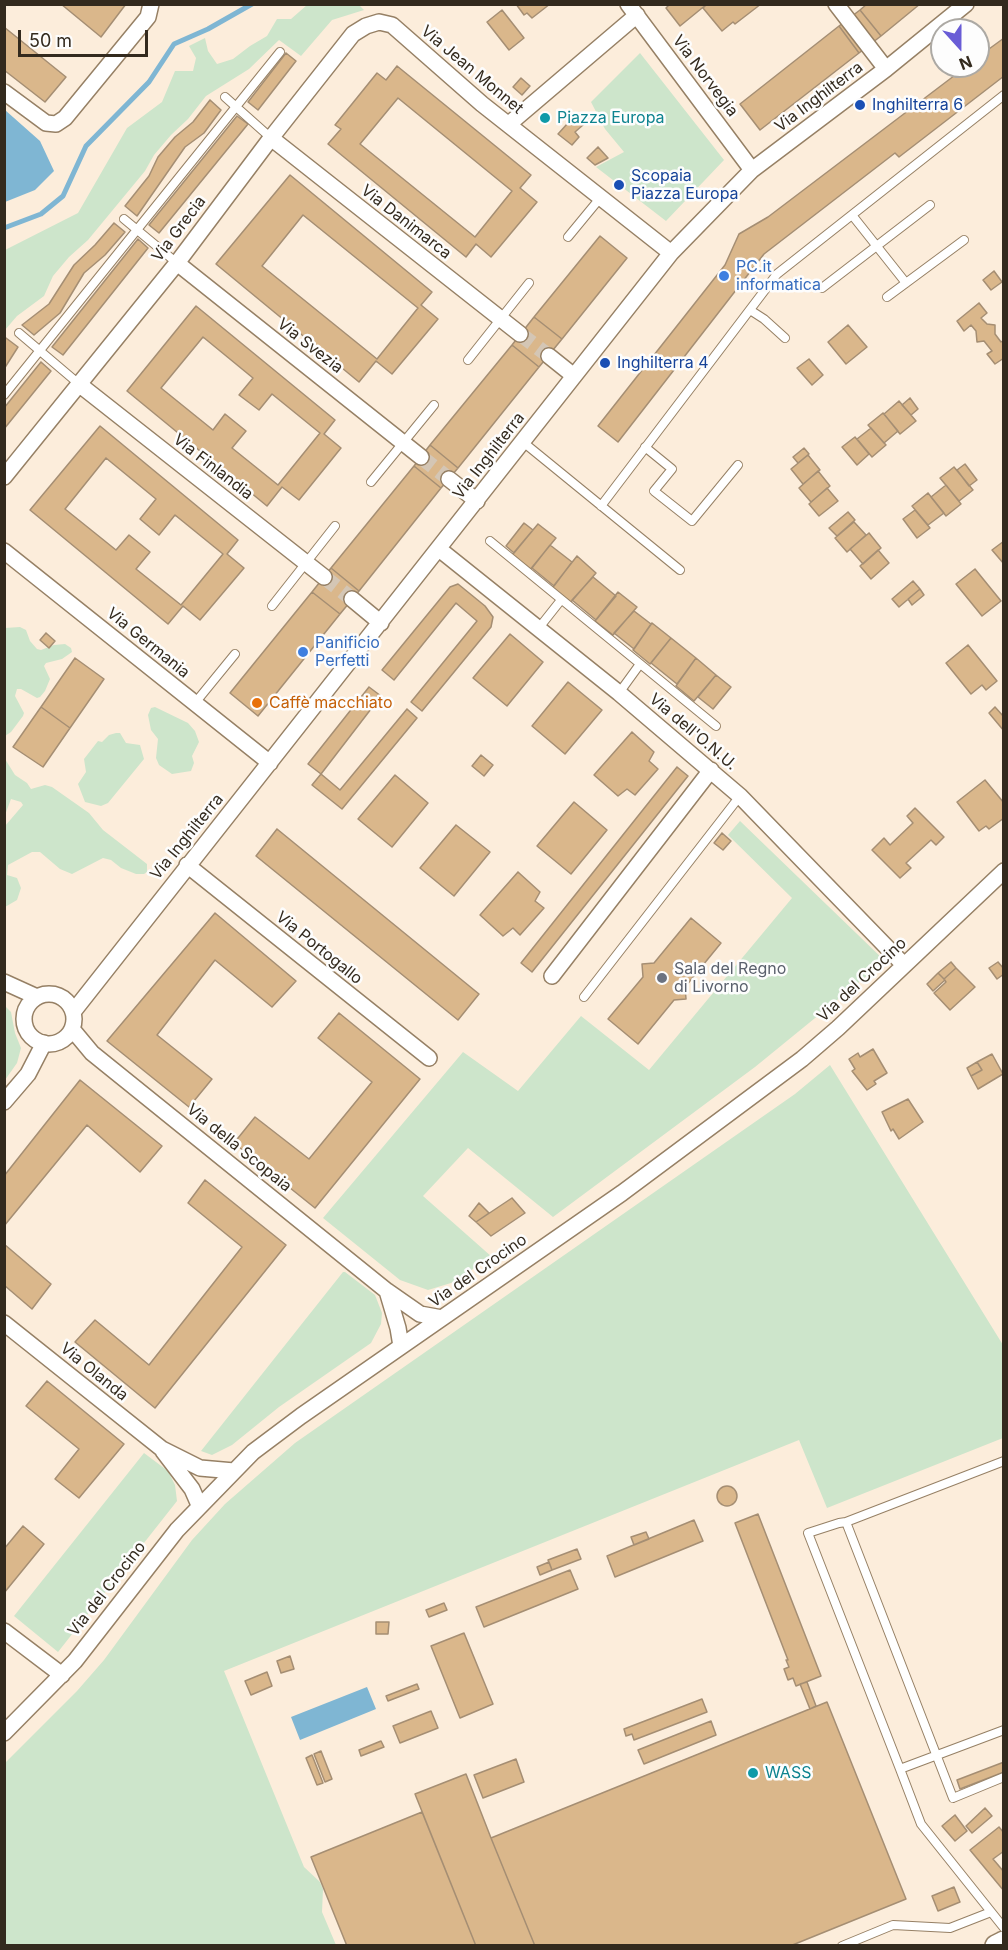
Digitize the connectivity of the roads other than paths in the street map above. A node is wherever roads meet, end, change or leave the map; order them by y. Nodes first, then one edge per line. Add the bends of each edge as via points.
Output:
1 (151, 4) edge
2 (836, 4) edge
3 (966, 4) edge
4 (632, 10) edge
5 (392, 25) joint
6 (280, 52) dead end
7 (886, 69) junction
8 (4, 92) edge
9 (1004, 95) edge
10 (225, 97) dead end
11 (236, 106) junction
12 (508, 124) junction
13 (271, 138) junction
14 (752, 170) junction
15 (601, 197) junction
16 (930, 205) dead end
17 (852, 215) junction
18 (124, 219) dead end
19 (138, 230) junction
20 (568, 237) dead end
21 (964, 240) dead end
22 (878, 245) junction
23 (671, 253) junction
24 (177, 263) junction
25 (529, 283) dead end
26 (906, 283) junction
27 (822, 288) dead end
28 (887, 297) dead end
29 (750, 310) junction
30 (500, 318) junction
31 (19, 333) dead end
32 (520, 334) tunnel mouth
33 (785, 338) dead end
34 (40, 350) junction
35 (549, 356) tunnel mouth
36 (468, 360) dead end
37 (574, 376) junction
38 (80, 385) junction
39 (4, 395) edge
40 (434, 405) dead end
41 (523, 442) junction
42 (403, 443) junction
43 (645, 447) junction
44 (421, 457) tunnel mouth
45 (738, 465) dead end
46 (4, 477) edge
47 (449, 479) tunnel mouth
48 (371, 482) dead end
49 (477, 501) junction
50 (601, 506) junction
51 (335, 526) dead end
52 (490, 541) dead end
53 (439, 549) junction
54 (4, 551) edge
55 (306, 563) junction
56 (680, 570) dead end
57 (324, 577) tunnel mouth
58 (352, 599) tunnel mouth
59 (561, 600) junction
60 (272, 606) dead end
61 (381, 623) junction
62 (538, 629) junction
63 (235, 654) dead end
64 (640, 664) junction
65 (619, 693) junction
66 (195, 703) junction
67 (716, 726) dead end
68 (270, 763) junction
69 (711, 771) junction
70 (740, 796) junction
71 (187, 865) junction
72 (1004, 871) edge
73 (904, 965) junction
74 (552, 976) dead end
75 (94, 983) junction
76 (4, 984) edge
77 (58, 996) junction
78 (584, 997) dead end
79 (32, 1002) junction
80 (73, 1012) junction
81 (72, 1029) junction
82 (61, 1040) junction
83 (39, 1041) junction
84 (429, 1058) dead end
85 (101, 1060) junction
86 (4, 1102) edge
87 (387, 1291) junction
88 (442, 1318) junction
89 (4, 1323) edge
90 (401, 1346) junction
91 (162, 1449) junction
92 (1004, 1461) edge
93 (234, 1472) junction
94 (199, 1505) junction
95 (846, 1522) junction
96 (4, 1631) edge
97 (62, 1675) junction
98 (1004, 1730) edge
99 (4, 1733) edge
100 (936, 1756) junction
101 (900, 1769) junction
102 (1004, 1777) edge
103 (991, 1912) junction
104 (1004, 1928) edge
105 (1004, 1942) edge
106 (842, 1946) edge
107 (996, 1946) edge

1 - 8 street via 148,17 56,124 46,123
2 - 7 street
3 - 7 street, Via Inghilterra
4 - 12 street
4 - 14 street, Via Norvegia
5 - 12 street, Via Jean Monnet
5 - 13 street, Via Grecia via 378,22 353,34
6 - 11 lane
7 - 14 street, Via Inghilterra
9 - 17 lane
10 - 11 lane
11 - 13 lane
11 - 19 lane
12 - 15 street, Via Jean Monnet
13 - 24 street, Via Grecia
13 - 30 street, Via Danimarca
14 - 23 street, Via Inghilterra
15 - 20 lane
15 - 23 street, Via Jean Monnet
16 - 22 lane
17 - 22 lane
17 - 29 lane via 777,274
18 - 19 lane
19 - 24 lane
19 - 34 lane
21 - 26 lane
22 - 26 lane
22 - 27 lane
23 - 37 street, Via Inghilterra
24 - 38 street, Via Grecia
24 - 42 street, Via Svezia
25 - 30 lane
26 - 28 lane
29 - 33 lane
29 - 43 lane
30 - 32 street, Via Danimarca
30 - 36 lane
31 - 34 lane
34 - 38 lane
34 - 39 lane
35 - 37 street
37 - 41 street, Via Inghilterra
38 - 46 street, Via Grecia
38 - 55 street, Via Finlandia
40 - 42 lane
41 - 49 street, Via Inghilterra
41 - 50 lane
42 - 44 street, Via Svezia
42 - 48 lane
43 - 45 lane via 672,469 654,491 692,521
43 - 50 lane
47 - 49 street
49 - 53 street, Via Inghilterra
50 - 56 lane
51 - 55 lane
52 - 59 lane
53 - 61 street, Via Inghilterra
53 - 62 street, Via dell'O.N.U.
54 - 66 street, Via Germania
55 - 57 street, Via Finlandia
55 - 60 lane
58 - 61 street
59 - 62 lane
59 - 64 lane
61 - 68 street, Via Inghilterra
62 - 65 street, Via dell'O.N.U.
63 - 66 lane
64 - 65 lane
64 - 67 lane
65 - 69 street, Via dell'O.N.U.
66 - 68 street, Via Germania
68 - 71 street, Via Inghilterra
69 - 70 street, Via dell'O.N.U.
69 - 74 street
70 - 73 street, Via dell'O.N.U.
70 - 78 lane
71 - 75 street, Via Inghilterra
71 - 84 street, Via Portogallo
72 - 73 street, Via del Crocino
73 - 88 street, Via del Crocino via 797,1063 622,1193
75 - 77 street
75 - 80 street, Via Inghilterra
76 - 79 street
77 - 79 street via 47,994
77 - 80 street via 65,999
79 - 83 street via 24,1013 25,1027
80 - 81 street
81 - 82 street
81 - 85 street, Via della Scopaia
82 - 83 street
82 - 85 street
83 - 86 street via 28,1074
85 - 87 street, Via della Scopaia
87 - 88 street, Via della Scopaia via 420,1314
87 - 90 street
88 - 90 street, Via del Crocino
89 - 91 street, Via Olanda
90 - 93 street, Via del Crocino via 253,1452
91 - 93 street, Via Olanda via 200,1468
91 - 94 street, Via Olanda
92 - 95 lane
93 - 94 street, Via del Crocino
94 - 97 street, Via del Crocino
95 - 100 lane
95 - 101 lane via 808,1533
96 - 97 street
97 - 99 street, Via del Crocino
98 - 100 lane
100 - 101 lane
100 - 102 lane via 953,1798
101 - 103 lane via 921,1824
103 - 104 lane
103 - 106 lane via 950,1928 893,1925
105 - 107 main road

